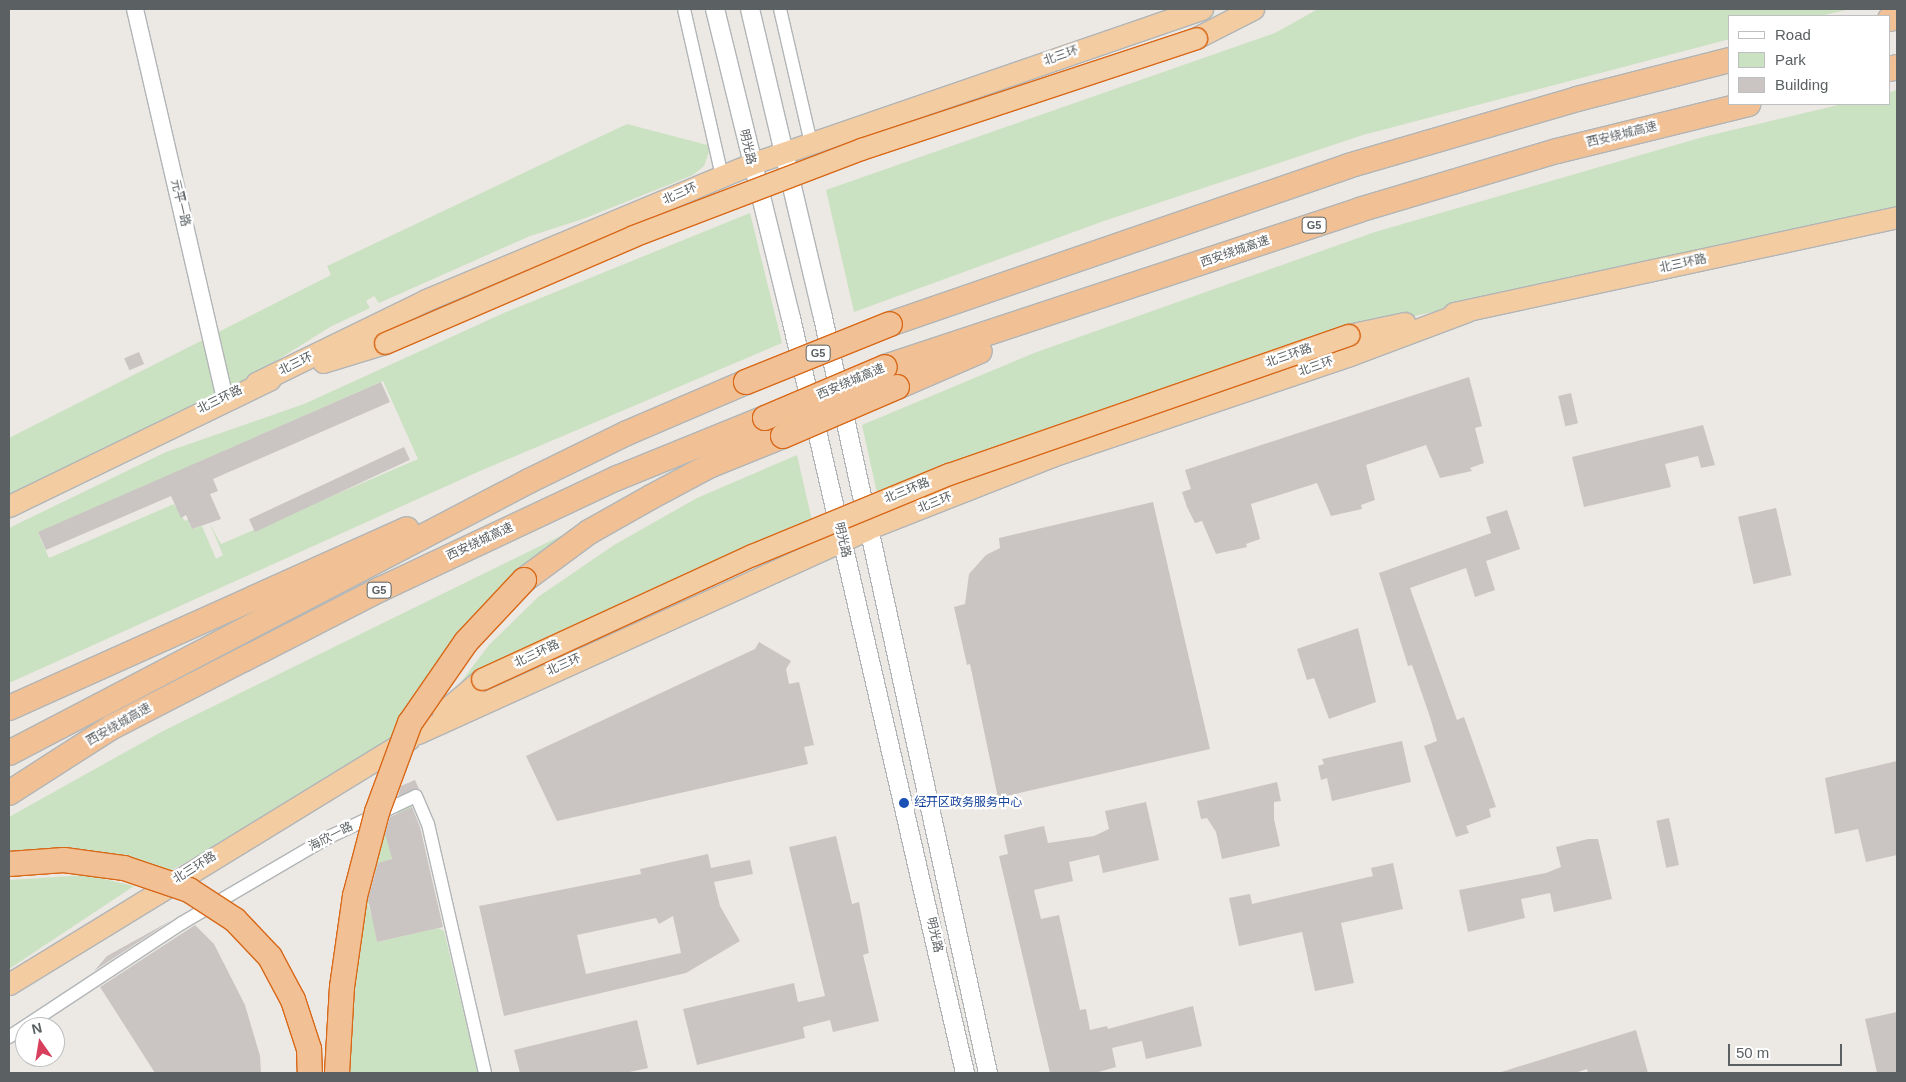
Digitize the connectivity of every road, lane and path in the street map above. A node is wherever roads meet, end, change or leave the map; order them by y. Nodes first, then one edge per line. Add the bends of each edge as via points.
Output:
1 (135, 9) edge
2 (684, 9) edge
3 (715, 9) edge
4 (750, 9) edge
5 (780, 9) edge
6 (1202, 9) edge
7 (1253, 9) edge
8 (1728, 61) edge
9 (1744, 105) edge
10 (811, 143) junction
11 (782, 153) junction
12 (751, 164) junction
13 (722, 176) junction
14 (1897, 217) edge
15 (1467, 311) junction
16 (891, 377) junction
17 (256, 383) junction
18 (225, 398) junction
19 (529, 481) junction
20 (9, 506) edge
21 (867, 529) junction
22 (842, 541) junction
23 (9, 708) edge
24 (418, 733) junction
25 (9, 753) edge
26 (9, 794) edge
27 (9, 864) edge
28 (9, 984) edge
29 (9, 1037) edge
30 (310, 1073) edge
31 (337, 1073) edge
32 (485, 1073) edge
33 (965, 1073) edge
34 (988, 1073) edge

1 - 18 street, 元平一路
2 - 13 street
3 - 12 main road, 明光路
4 - 11 main road, 明光路
5 - 10 street
6 - 10 highway, 北三环
7 - 17 highway, 北三环路, bridge via 1196,38 861,149 633,236 385,343
8 - 19 highway, G5, bridge via 1577,99 1348,166 890,324 627,433
9 - 16 highway, 西安绕城高速 / G5 via 1557,151 1368,207 1102,298
10 - 11 highway, 北三环
11 - 12 highway, 北三环
11 - 21 main road, 明光路 via 822,313
12 - 13 highway, 北三环
12 - 22 main road, 明光路 via 791,318
13 - 17 highway, 北三环 via 426,300
14 - 15 highway, 北三环路
15 - 21 highway, 北三环 via 1350,355 1052,456
15 - 24 highway, 北三环路, bridge via 1348,335 949,474 752,555 482,679
16 - 26 highway, 西安绕城高速 / G5, bridge via 766,418 617,478 380,589 112,727
16 - 31 highway, bridge via 783,436 711,465 589,532 524,580 466,642 410,723 377,812 355,896 342,987
17 - 18 highway, 北三环路
18 - 20 highway, 北三环路
19 - 23 highway via 349,552 135,653
19 - 25 highway, G5
21 - 22 highway, 北三环
21 - 34 main road, 明光路
22 - 24 highway, 北三环
22 - 33 main road, 明光路
24 - 28 highway, 北三环路
27 - 30 highway, bridge via 64,860 124,868 189,890 235,920 270,957 293,1000 309,1050
29 - 32 street, 海欣一路 via 182,923 328,838 416,796 428,824

